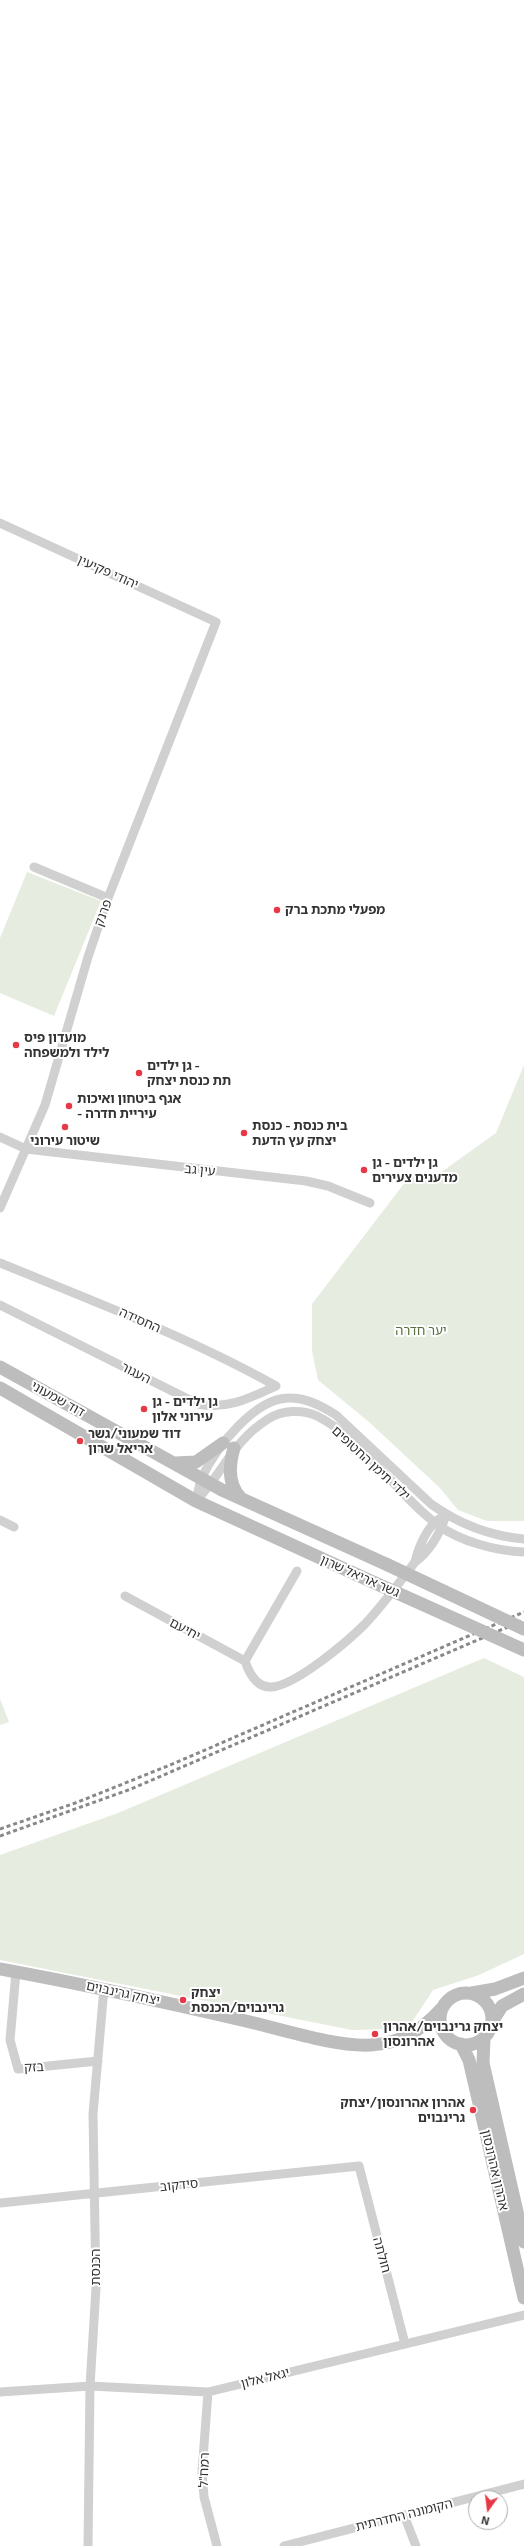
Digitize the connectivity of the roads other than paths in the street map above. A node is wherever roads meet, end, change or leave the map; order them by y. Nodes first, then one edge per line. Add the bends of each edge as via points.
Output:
1 (0, 523) edge
2 (216, 622) joint
3 (34, 867) dead end
4 (108, 898) junction
5 (0, 1137) edge
6 (26, 1149) junction
7 (370, 1203) dead end
8 (0, 1207) edge
9 (0, 1263) edge
10 (0, 1305) edge
11 (0, 1367) edge
12 (276, 1386) joint
13 (0, 1388) edge
14 (229, 1445) junction
15 (171, 1462) junction
16 (207, 1481) junction
17 (242, 1499) junction
18 (196, 1501) junction
19 (446, 1515) junction
20 (0, 1520) edge
21 (434, 1522) junction
22 (14, 1527) dead end
23 (442, 1528) junction
24 (524, 1539) edge
25 (524, 1552) edge
26 (415, 1562) junction
27 (297, 1571) dead end
28 (125, 1596) dead end
29 (524, 1629) edge
30 (524, 1650) edge
31 (245, 1661) junction
32 (0, 1969) edge
33 (16, 1972) junction
34 (524, 1978) edge
35 (104, 1988) junction
36 (472, 1993) junction
37 (524, 1994) edge
38 (441, 2009) junction
39 (492, 2022) junction
40 (410, 2036) junction
41 (445, 2036) junction
42 (484, 2038) junction
43 (461, 2044) junction
44 (98, 2061) junction
45 (359, 2166) joint
46 (95, 2193) junction
47 (514, 2200) edge
48 (0, 2203) edge
49 (524, 2242) edge
50 (524, 2298) edge
51 (524, 2315) edge
52 (406, 2344) junction
53 (90, 2386) junction
54 (0, 2392) edge
55 (208, 2392) junction
56 (524, 2484) edge
57 (404, 2515) junction
58 (88, 2546) edge
59 (217, 2546) edge
60 (284, 2546) edge
61 (416, 2546) edge

1 - 2 street, יהודי פקיעין
2 - 4 street, פרנק
3 - 4 street
4 - 6 street, פרנק via 45,1105
5 - 6 street, עין גב
6 - 7 street, עין גב via 306,1181 328,1186
6 - 8 street, פרנק
9 - 12 street, החסידה via 125,1314 243,1367
10 - 12 street, העגור via 198,1404 214,1408 232,1405
11 - 15 main road, דוד שמעוני
13 - 18 main road, דוד שמעוני
14 - 15 main road via 196,1462
14 - 16 street, ילדי תימן החטופים
14 - 17 main road via 233,1487
14 - 19 street, ילדי תימן החטופים via 243,1422 272,1402 289,1398 321,1405 352,1428 431,1504
14 - 21 street, ילדי תימן החטופים via 264,1421 283,1412 296,1411 316,1416 340,1430
15 - 16 main road, דוד שמעוני
16 - 17 main road, דוד שמעוני
16 - 18 street, ילדי תימן החטופים
17 - 29 main road, גשר אריאל שרון, bridge
18 - 30 main road, גשר אריאל שרון, bridge
19 - 21 street
19 - 23 street
19 - 24 street, ילדי תימן החטופים via 491,1533
20 - 22 street
21 - 23 street, ילדי תימן החטופים
21 - 26 street via 417,1551
23 - 25 street, ילדי תימן החטופים via 489,1546
23 - 26 street via 425,1555
26 - 31 street via 365,1624 328,1656 281,1684 271,1687 258,1682 248,1670
27 - 31 street
28 - 31 street, יחיעם
32 - 33 main road, יצחק גרינבוים
33 - 35 main road, יצחק גרינבוים
33 - 44 street, בזק via 10,2040 18,2069
34 - 36 main road via 495,1989
35 - 40 main road, יצחק גרינבוים via 348,2043 370,2045
35 - 44 street, הכנסת
36 - 38 main road via 454,1995
36 - 39 main road via 490,2007
37 - 39 main road via 502,2006
38 - 40 main road, יצחק גרינבוים
38 - 41 main road via 440,2023
39 - 42 main road
40 - 41 main road, יצחק גרינבוים
41 - 43 main road
42 - 43 main road via 473,2044
42 - 47 main road, אהרון אהרונסון via 483,2063
43 - 47 main road, אהרון אהרונסון via 469,2060
44 - 46 street, הכנסת via 94,2114
45 - 46 street, סידקוב
45 - 52 street, חולתה
46 - 48 street, סידקוב
46 - 53 street, הכנסת via 96,2288
47 - 49 main road, אהרון אהרונסון
47 - 50 main road, אהרון אהרונסון
51 - 52 street, יגאל אלון
52 - 55 street, יגאל אלון
53 - 54 street, יגאל אלון
53 - 55 street, יגאל אלון
53 - 58 street, הכנסת
55 - 59 street, רמח"ל via 202,2472 204,2497
56 - 57 street, הקומונה החדרתית
57 - 60 street, הקומונה החדרתית
57 - 61 street

